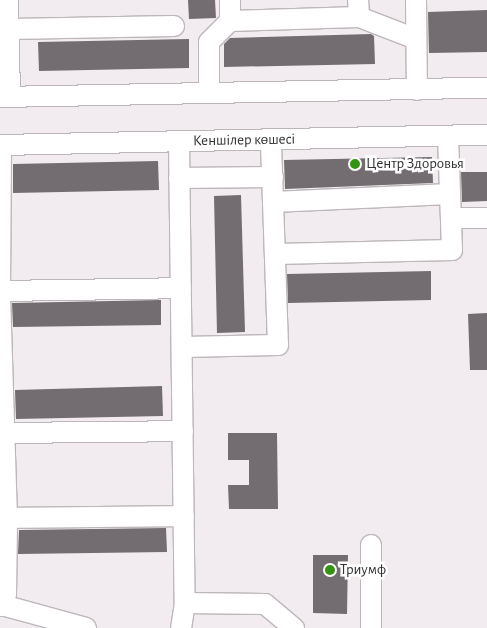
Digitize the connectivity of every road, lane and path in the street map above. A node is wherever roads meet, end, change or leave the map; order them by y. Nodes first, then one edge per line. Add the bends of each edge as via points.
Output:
1 (8, 0) edge
2 (230, 0) edge
3 (416, 0) edge
4 (359, 8) edge
5 (230, 21) junction
6 (174, 26) dead end
7 (8, 29) junction
8 (416, 38) junction
9 (487, 88) edge
10 (417, 90) junction
11 (210, 93) junction
12 (5, 96) edge
13 (487, 135) edge
14 (448, 136) junction
15 (271, 140) junction
16 (179, 142) junction
17 (0, 145) edge
18 (272, 177) junction
19 (179, 178) junction
20 (450, 194) junction
21 (273, 202) junction
22 (451, 218) junction
23 (487, 218) edge
24 (275, 254) junction
25 (181, 288) junction
26 (0, 291) edge
27 (182, 347) junction
28 (183, 431) junction
29 (5, 433) junction
30 (184, 516) junction
31 (6, 518) junction
32 (371, 545) dead end
33 (185, 603) junction
34 (1, 605) edge
35 (86, 628) edge
36 (181, 628) edge
37 (294, 628) edge
38 (371, 628) edge

1 - 7 street
2 - 5 street
3 - 8 street
4 - 5 street
4 - 8 street
5 - 11 street via 209,42
6 - 7 street
7 - 12 street
8 - 10 street
9 - 10 street
10 - 11 street
11 - 12 street
13 - 14 street, Кеншілер көшесі
14 - 15 street, Кеншілер көшесі
14 - 20 street
15 - 16 street, Кеншілер көшесі
15 - 18 street
16 - 17 street, Кеншілер көшесі
16 - 19 street
17 - 26 street
18 - 19 street
18 - 21 street
19 - 25 street
20 - 21 street
20 - 22 street
21 - 24 street
22 - 23 street
22 - 24 street via 452,250
24 - 27 street via 278,345
25 - 26 street
25 - 27 street
26 - 29 street
27 - 28 street
28 - 29 street
28 - 30 street
29 - 31 street
30 - 31 street
30 - 33 street
31 - 34 street via 6,594
32 - 38 street
33 - 36 street
33 - 37 street via 265,604
34 - 35 street

